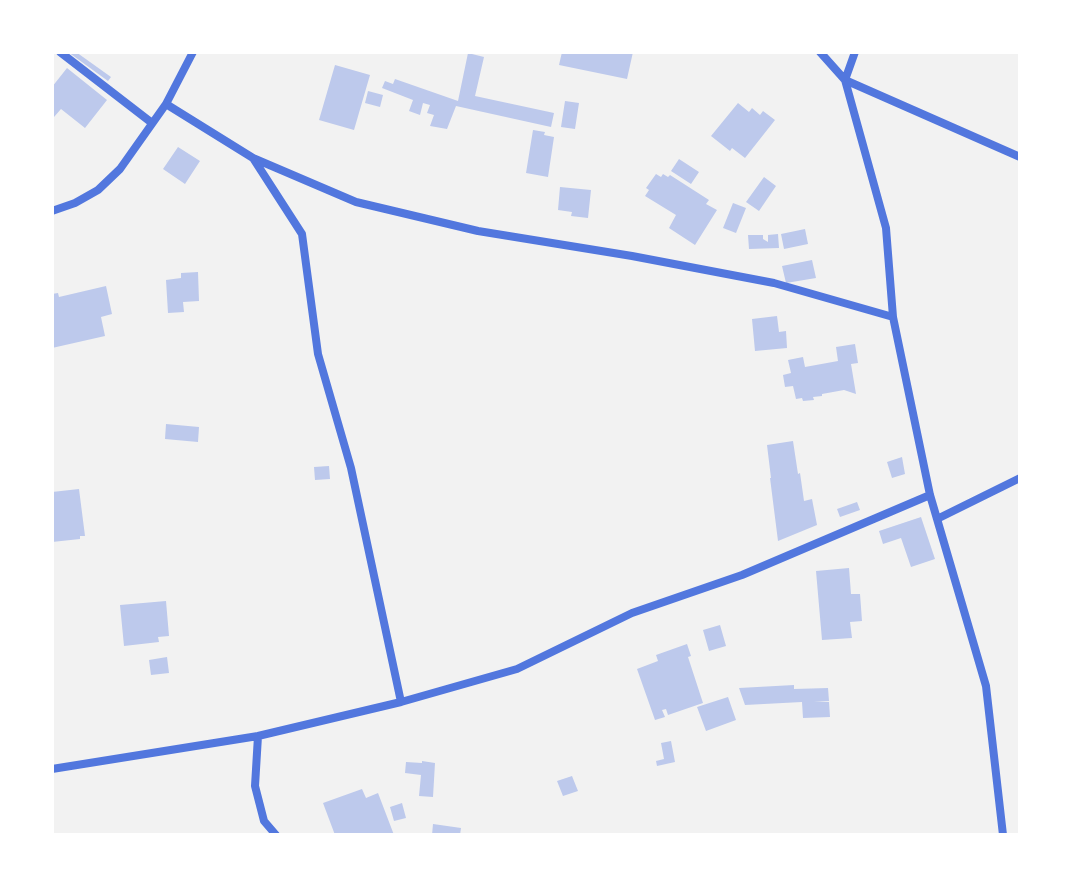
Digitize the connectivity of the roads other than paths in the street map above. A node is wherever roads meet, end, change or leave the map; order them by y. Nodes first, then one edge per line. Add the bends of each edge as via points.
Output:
1 (60, 52) edge
2 (193, 52) edge
3 (820, 52) edge
4 (855, 52) edge
5 (845, 80) junction
6 (166, 104) junction
7 (152, 123) junction
8 (1020, 157) edge
9 (253, 158) junction
10 (52, 211) edge
11 (893, 317) junction
12 (1020, 478) edge
13 (930, 495) junction
14 (937, 519) junction
15 (401, 702) junction
16 (258, 736) junction
17 (52, 769) edge
18 (276, 835) edge
19 (1003, 835) edge

1 - 7 street
2 - 6 street
3 - 5 street
4 - 5 street
5 - 8 street
5 - 11 street via 886,228
6 - 7 street
6 - 9 street
7 - 10 street via 98,190
9 - 11 street via 356,202 478,231 774,283
9 - 15 street via 302,234 318,354 351,468
11 - 13 street
12 - 14 street
13 - 14 street
13 - 15 street via 742,575 632,613 517,669
14 - 19 street via 986,686
15 - 16 street
16 - 17 street
16 - 18 street via 255,786 264,821

